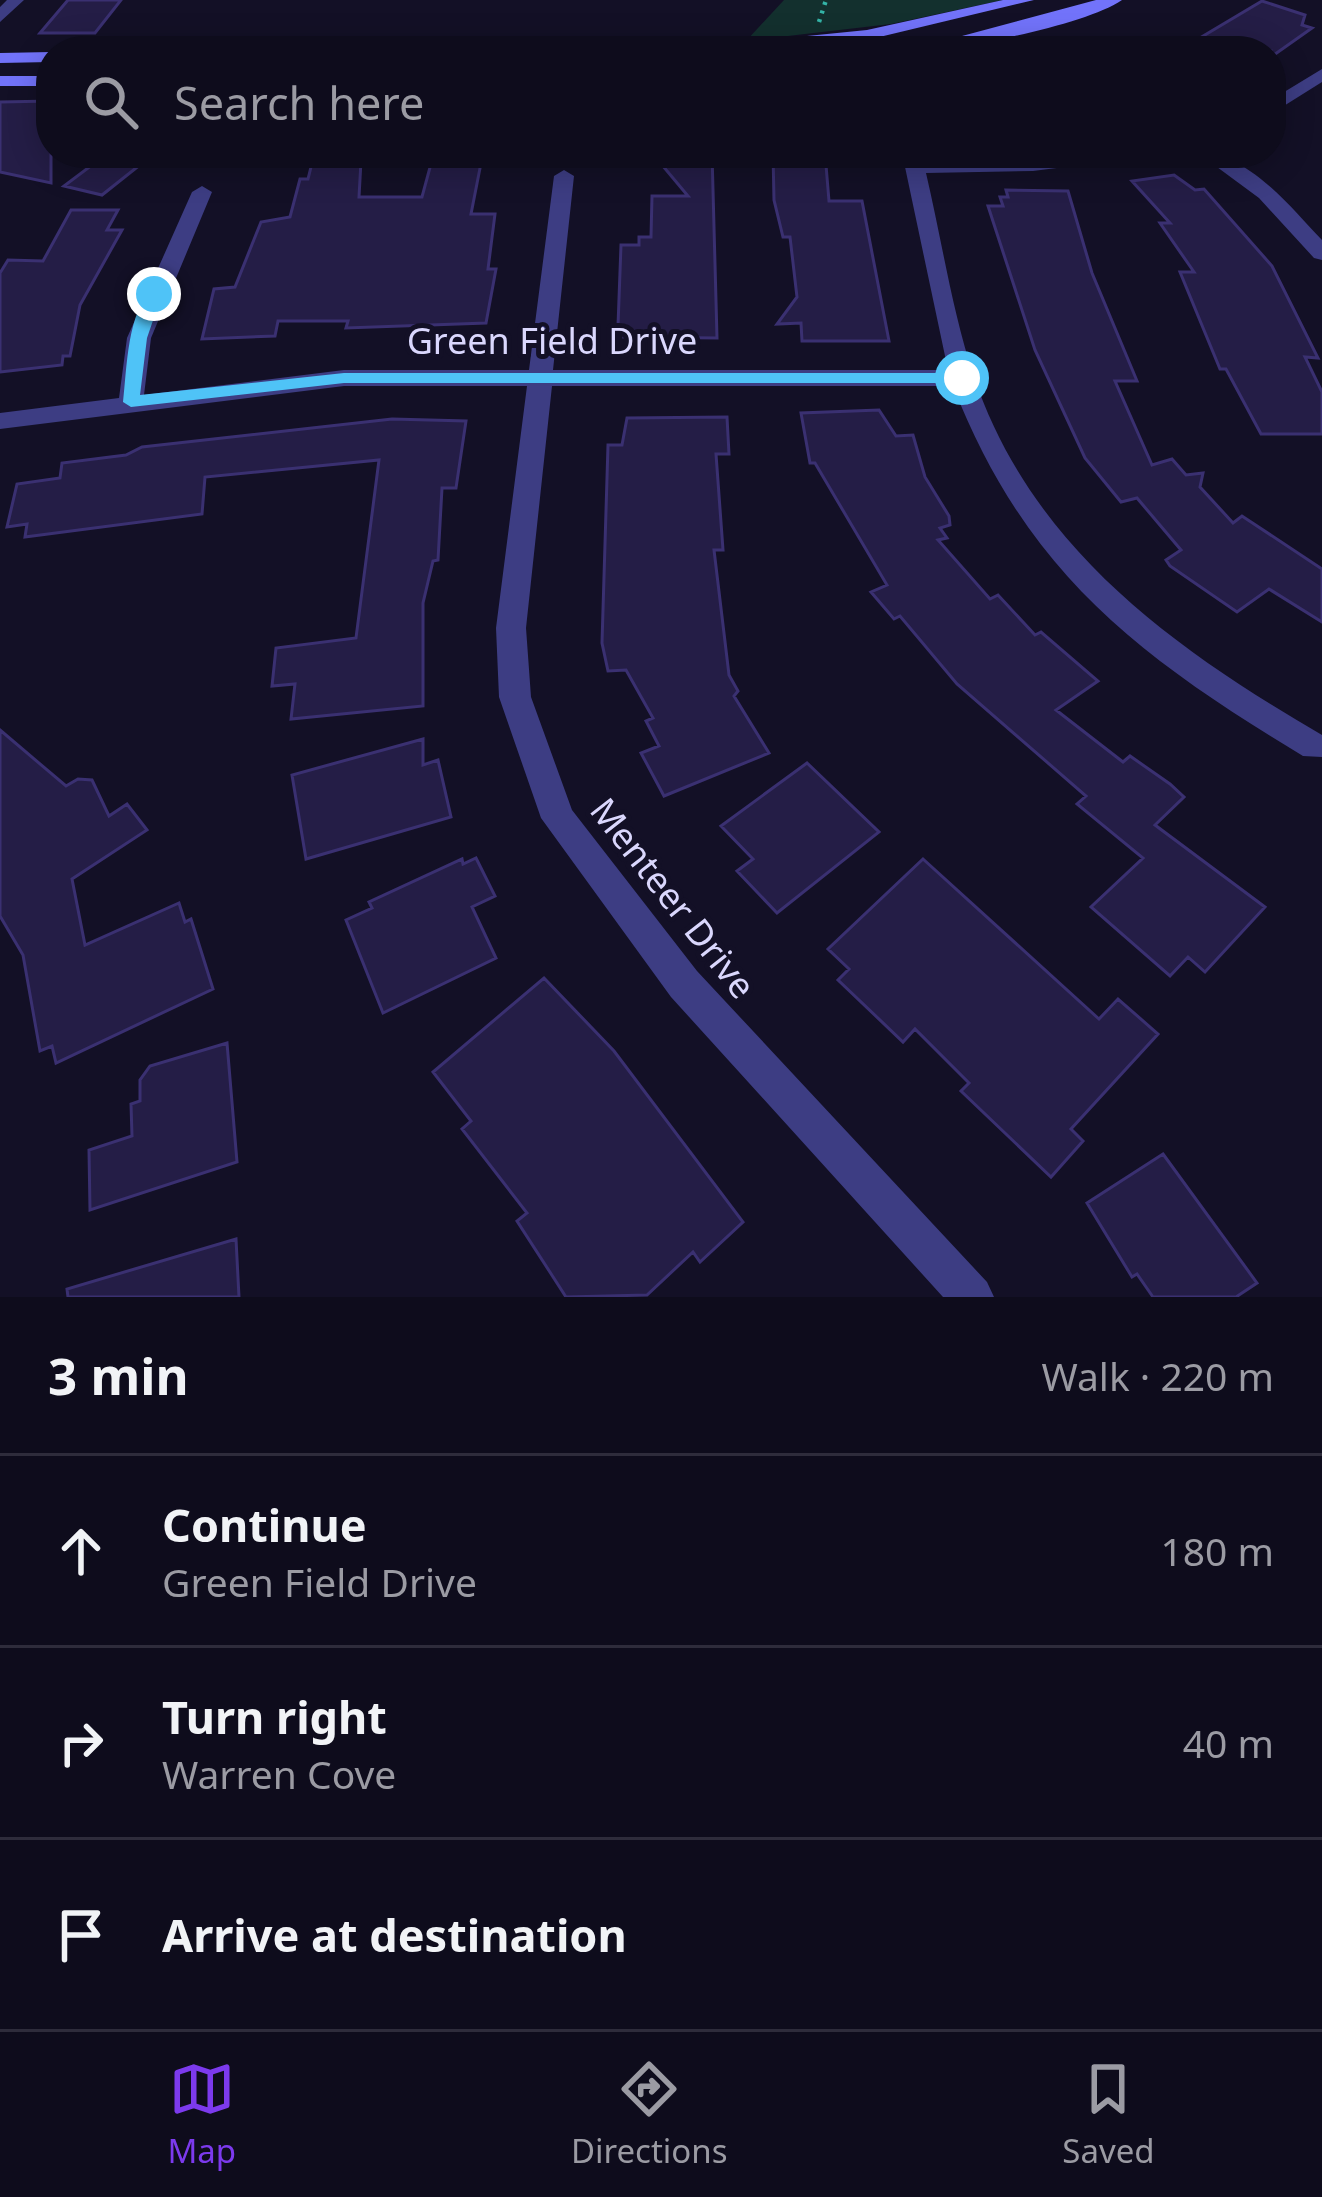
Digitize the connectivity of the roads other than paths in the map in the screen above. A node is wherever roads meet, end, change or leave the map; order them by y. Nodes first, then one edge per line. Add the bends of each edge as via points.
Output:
1 (16, 0) edge
2 (1026, 0) edge
3 (1114, 0) edge
4 (0, 17) edge
5 (857, 36) edge
6 (991, 36) edge
7 (36, 57) edge
8 (0, 58) edge
9 (1322, 74) edge
10 (0, 81) edge
11 (36, 81) edge
12 (1286, 98) edge
13 (915, 168) edge
14 (1229, 168) edge
15 (564, 176) dead end
16 (202, 192) dead end
17 (1320, 247) edge
18 (538, 376) junction
19 (962, 378) junction
20 (131, 402) junction
21 (0, 421) edge
22 (1314, 746) dead end
23 (972, 1297) edge

1 - 4 street
2 - 5 main road
3 - 6 main road
7 - 8 main road
9 - 12 street
10 - 11 main road
13 - 19 street
14 - 17 street
15 - 18 street, Menteer Drive
16 - 20 street via 139,338
18 - 19 street, Green Field Drive
18 - 20 street, Green Field Drive via 344,378
18 - 23 street, Menteer Drive via 511,628 515,697 558,818 684,984
19 - 22 street via 1013,495 1053,550 1109,607 1212,688
20 - 21 street, Green Field Drive

